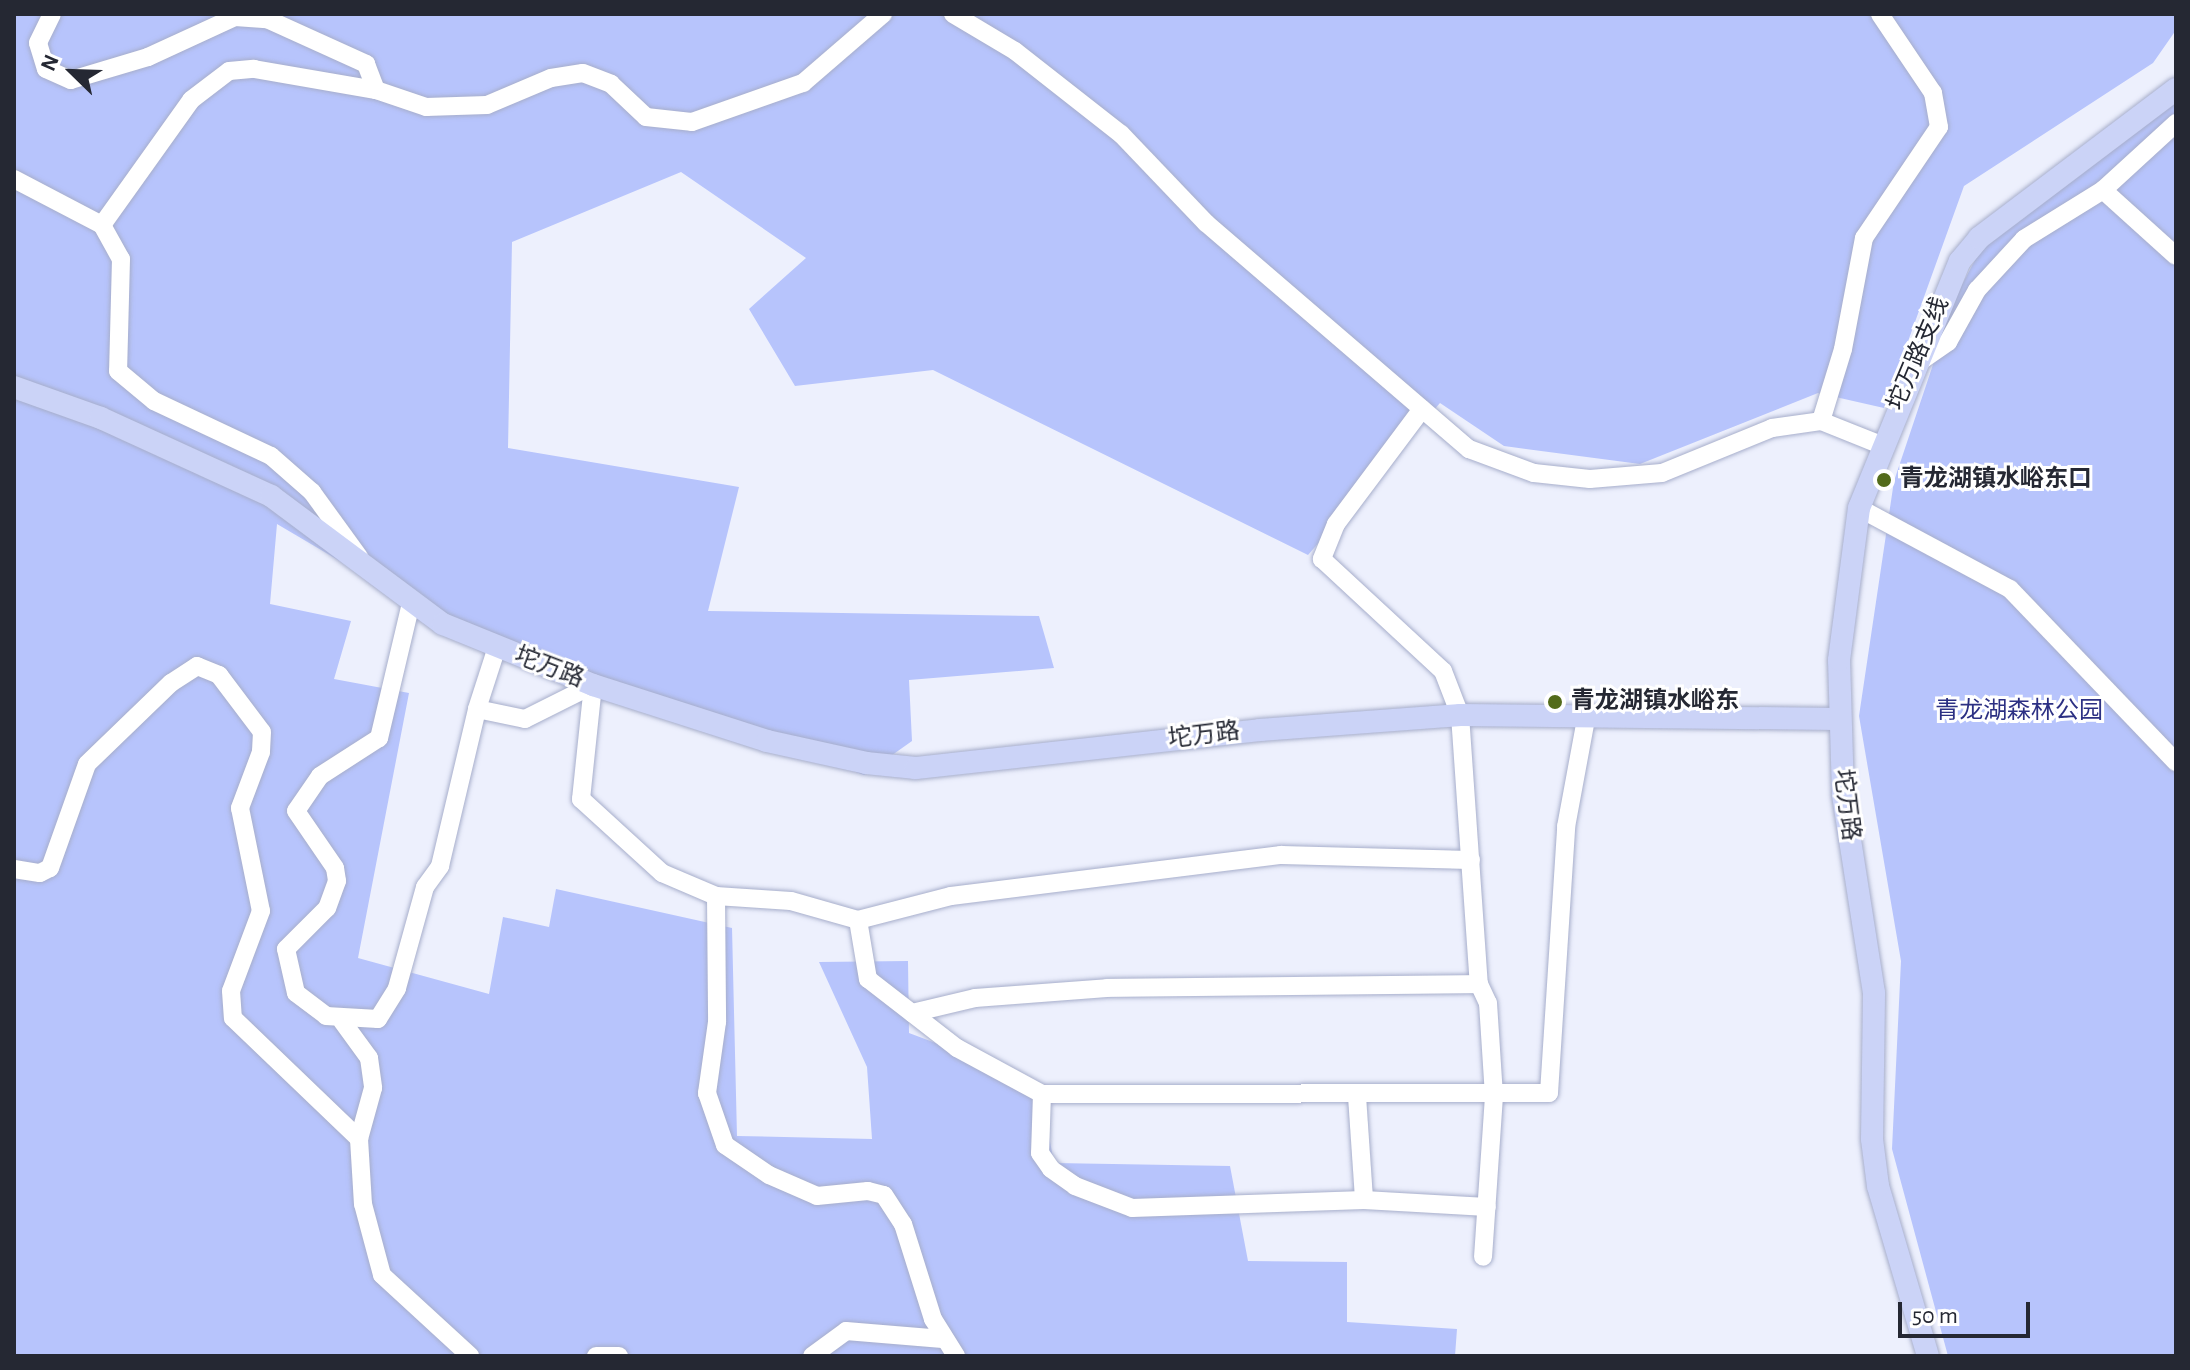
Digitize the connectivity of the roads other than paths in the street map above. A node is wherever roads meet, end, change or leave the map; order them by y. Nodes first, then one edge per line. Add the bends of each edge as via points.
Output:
1 (52, 14) edge
2 (883, 14) edge
3 (953, 14) edge
4 (1880, 14) edge
5 (2176, 89) edge
6 (376, 90) junction
7 (2176, 123) edge
8 (14, 179) edge
9 (2103, 190) junction
10 (102, 225) junction
11 (2176, 256) edge
12 (1915, 364) junction
13 (14, 387) edge
14 (1422, 409) junction
15 (1821, 421) junction
16 (1881, 445) junction
17 (1859, 508) junction
18 (365, 565) junction
19 (411, 603) junction
20 (497, 647) junction
21 (593, 685) junction
22 (477, 709) junction
23 (1587, 714) junction
24 (1460, 715) junction
25 (1837, 719) junction
26 (2176, 762) edge
27 (1471, 860) junction
28 (14, 869) edge
29 (716, 896) junction
30 (858, 920) junction
31 (1479, 984) junction
32 (912, 1013) junction
33 (342, 1021) junction
34 (1042, 1094) junction
35 (1357, 1096) junction
36 (1494, 1096) junction
37 (359, 1139) junction
38 (1364, 1200) junction
39 (1487, 1207) junction
40 (1483, 1257) dead end
41 (943, 1339) junction
42 (470, 1356) edge
43 (596, 1356) edge
44 (619, 1356) edge
45 (812, 1356) edge
46 (956, 1356) edge
47 (1928, 1356) edge

1 - 6 street via 38,43 46,69 71,80 148,57 235,17 267,19 366,64
2 - 6 street via 803,83 692,122 646,117 611,84 583,73 551,78 487,105 426,107
3 - 14 street via 1015,51 1121,134 1206,223
4 - 15 street via 1933,93 1939,127 1864,238 1843,349
5 - 12 main road, 坨万路支线 via 1979,238 1944,293
6 - 10 street via 254,69 229,71 191,100
7 - 9 street
8 - 10 street
9 - 11 street
9 - 12 street via 2024,239 1977,290 1948,342
10 - 18 street via 121,259 118,371 154,401 271,456 312,492
12 - 16 main road, 坨万路支线
13 - 18 main road, 坨万路 via 101,418 271,496
14 - 15 street via 1469,449 1534,473 1590,479 1662,473 1772,428
14 - 24 street via 1336,524 1322,559 1443,671
15 - 16 street
16 - 17 main road, 坨万路支线
17 - 25 main road, 坨万路支线 via 1839,660
17 - 26 street via 2010,589
18 - 19 main road, 坨万路
19 - 20 main road, 坨万路 via 443,624
19 - 33 street via 379,738 320,776 296,811 335,868 337,881 327,908 286,949 296,993 326,1016
20 - 21 main road, 坨万路
20 - 22 street
21 - 22 street via 525,719
21 - 24 main road, 坨万路 via 780,745 916,768 1260,730
21 - 29 street via 581,799 662,873
22 - 33 street via 440,866 425,887 397,988 378,1019
23 - 24 main road, 坨万路
23 - 25 main road, 坨万路
23 - 36 street via 1566,827 1553,1081 1549,1093
24 - 27 street
25 - 47 main road, 坨万路 via 1843,794 1874,993 1872,1139 1878,1186
27 - 30 street via 1281,855 951,896
27 - 31 street
28 - 37 street via 40,873 50,868 87,764 171,683 197,666 219,675 262,732 261,752 240,808 261,911 231,991 233,1018
29 - 30 street via 791,901
29 - 41 street via 717,1022 707,1093 725,1145 769,1175 817,1196 868,1191 884,1195 903,1224
30 - 32 street via 868,979
31 - 32 street via 1107,988 975,998
31 - 36 street via 1488,1003
32 - 34 street via 957,1048
33 - 37 street via 369,1058 373,1088
34 - 35 street
34 - 38 street via 1040,1153 1051,1169 1075,1186 1132,1208
35 - 36 street
35 - 38 street
36 - 39 street
37 - 42 street via 363,1204 382,1275
38 - 39 street
39 - 40 street
41 - 45 street via 846,1331
41 - 46 street
43 - 44 street

